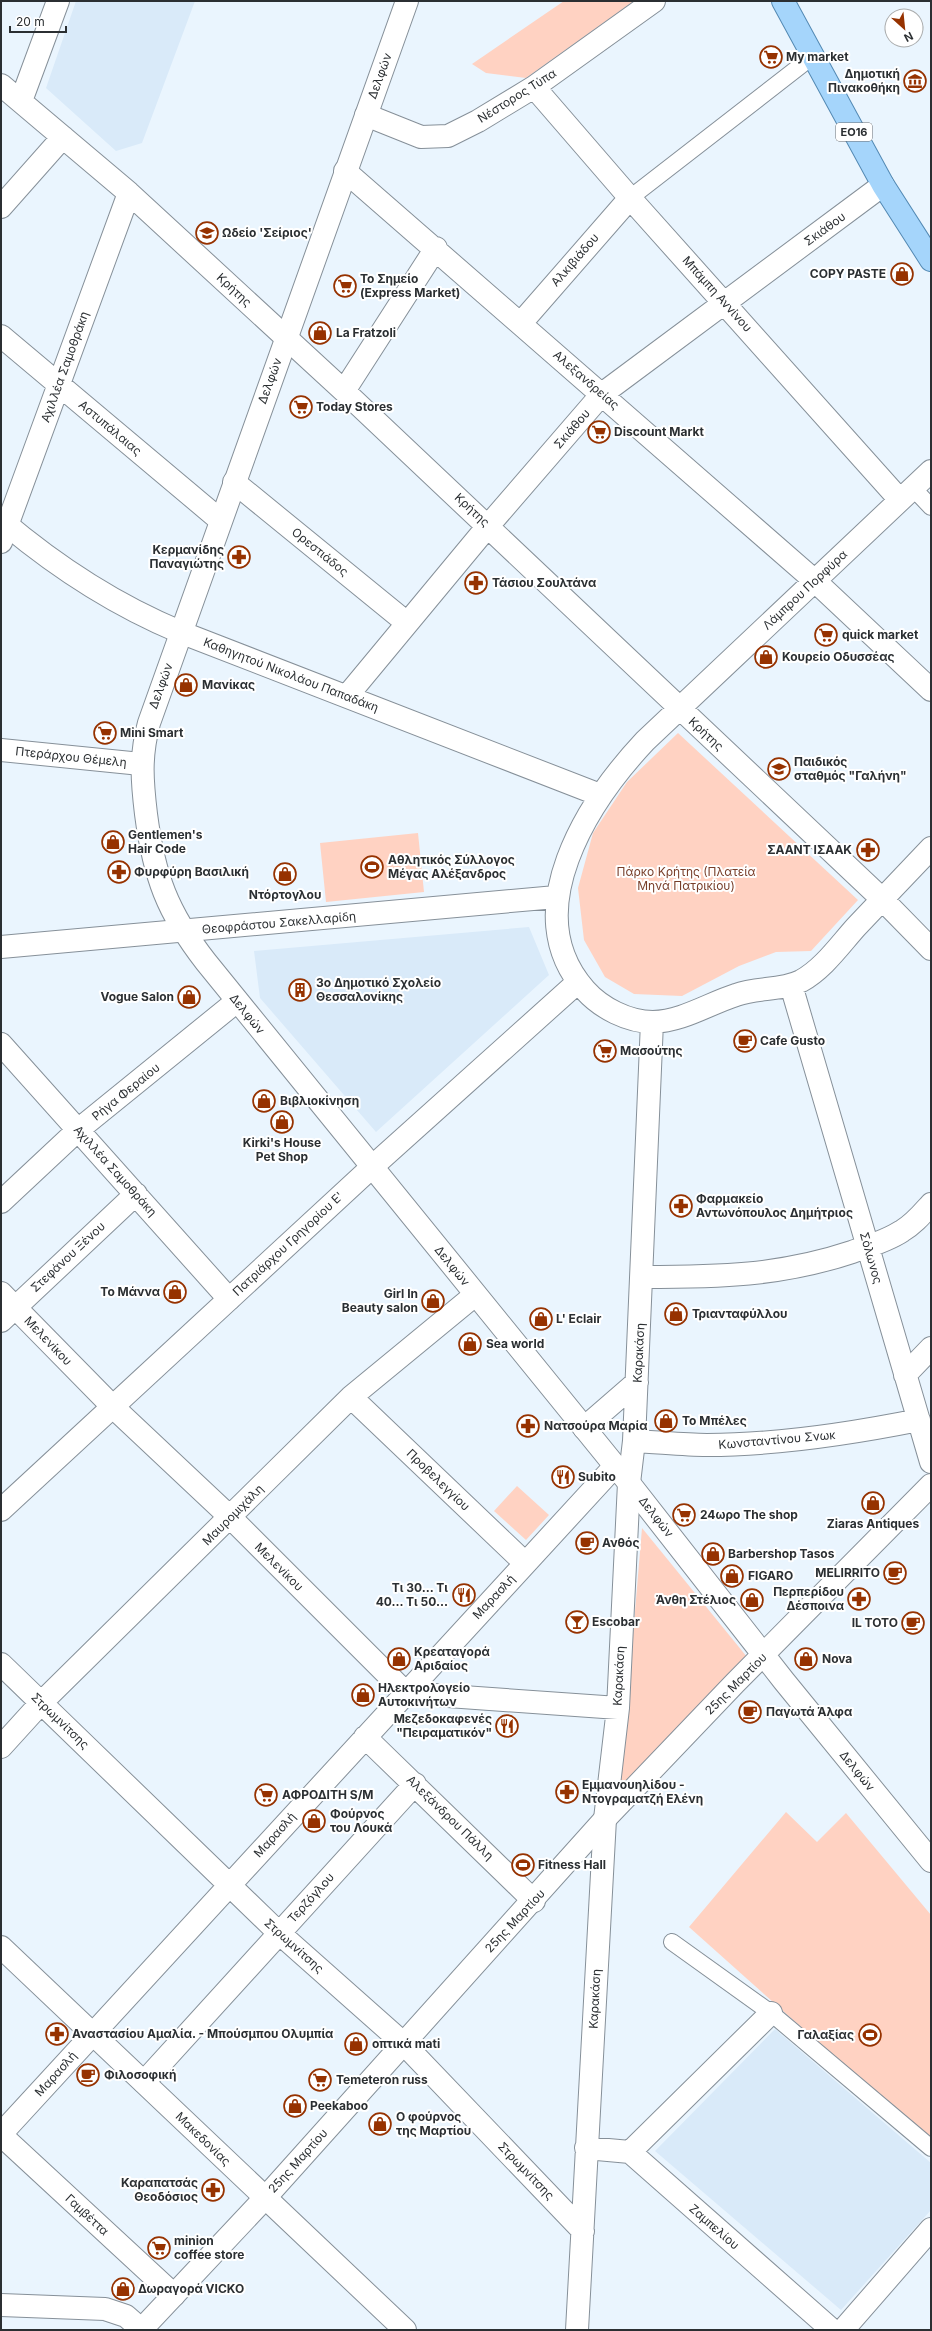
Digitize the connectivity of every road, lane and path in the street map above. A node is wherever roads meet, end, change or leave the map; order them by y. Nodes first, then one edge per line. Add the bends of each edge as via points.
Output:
1 (58, 1) edge
2 (407, 1) edge
3 (654, 1) edge
4 (783, 1) edge
5 (813, 56) junction
6 (1, 85) edge
7 (534, 87) junction
8 (21, 101) junction
9 (366, 116) junction
10 (63, 137) junction
11 (346, 171) junction
12 (883, 185) junction
13 (129, 193) junction
14 (630, 198) junction
15 (1, 207) edge
16 (436, 248) junction
17 (931, 260) edge
18 (725, 302) junction
19 (521, 323) junction
20 (1, 336) edge
21 (286, 338) junction
22 (59, 384) junction
23 (344, 391) junction
24 (602, 394) junction
25 (931, 471) edge
26 (234, 482) junction
27 (907, 494) junction
28 (931, 507) edge
29 (220, 520) junction
30 (488, 526) junction
31 (3, 529) edge
32 (815, 581) junction
33 (407, 623) junction
34 (180, 632) junction
35 (931, 690) edge
36 (347, 696) junction
37 (680, 709) junction
38 (1, 750) edge
39 (141, 764) junction
40 (600, 795) junction
41 (931, 848) edge
42 (556, 898) junction
43 (882, 899) junction
44 (183, 931) junction
45 (1, 947) edge
46 (931, 949) edge
47 (578, 982) junction
48 (790, 985) junction
49 (237, 1001) junction
50 (652, 1022) junction
51 (1, 1044) edge
52 (78, 1130) junction
53 (372, 1167) junction
54 (136, 1194) junction
55 (1, 1202) edge
56 (931, 1204) edge
57 (867, 1246) junction
58 (643, 1277) junction
59 (475, 1295) junction
60 (230, 1299) junction
61 (6, 1307) edge
62 (931, 1348) edge
63 (905, 1375) junction
64 (637, 1382) junction
65 (351, 1398) junction
66 (113, 1407) junction
67 (919, 1420) junction
68 (584, 1428) junction
69 (634, 1441) junction
70 (931, 1462) edge
71 (615, 1466) junction
72 (629, 1483) junction
73 (931, 1485) edge
74 (1, 1510) edge
75 (230, 1518) junction
76 (525, 1563) junction
77 (765, 1655) junction
78 (1, 1664) edge
79 (406, 1693) junction
80 (41, 1703) junction
81 (618, 1708) junction
82 (365, 1737) junction
83 (1, 1747) edge
84 (415, 1784) junction
85 (605, 1819) junction
86 (931, 1861) edge
87 (229, 1885) junction
88 (534, 1901) junction
89 (279, 1933) junction
90 (672, 1942) dead end
91 (1, 1947) edge
92 (771, 2013) junction
93 (93, 2034) junction
94 (403, 2044) junction
95 (144, 2082) junction
96 (1, 2135) edge
97 (586, 2148) junction
98 (931, 2148) edge
99 (630, 2152) junction
100 (265, 2198) junction
101 (583, 2231) junction
102 (928, 2238) edge
103 (174, 2295) junction
104 (1, 2305) edge
105 (141, 2330) edge
106 (406, 2330) edge
107 (577, 2330) edge
108 (832, 2330) edge
109 (843, 2330) edge

1 - 8 street
2 - 9 street, Δελφών
3 - 7 street, Νέστορος Τύπα
4 - 5 main road, ΕΟ16
5 - 12 main road, ΕΟ16
5 - 14 street
6 - 8 street, Κρήτης
7 - 9 street, Νέστορος Τύπα via 448,136 421,137
7 - 14 street, Μπάμπη Αννίνου
8 - 10 street, Κρήτης
9 - 11 street, Δελφών
10 - 13 street, Κρήτης
10 - 15 street
11 - 16 street, Αλεξανδρείας
11 - 21 street, Δελφών
12 - 17 main road, ΕΟ16
12 - 18 street, Σκιάθου
13 - 21 street, Κρήτης
13 - 22 street, Αχιλλέα Σαμοθράκη
14 - 18 street, Μπάμπη Αννίνου
14 - 19 street, Αλκιβιάδου
16 - 19 street, Αλεξανδρείας
16 - 23 street
18 - 24 street, Σκιάθου
18 - 27 street, Μπάμπη Αννίνου
19 - 24 street, Αλεξανδρείας
20 - 22 street, Αστυπάλαιας
21 - 23 street, Κρήτης
21 - 26 street, Δελφών
22 - 29 street, Αστυπάλαιας
22 - 31 street, Αχιλλέα Σαμοθράκη
23 - 30 street, Κρήτης
24 - 30 street, Σκιάθου
24 - 32 street, Αλεξανδρείας
25 - 27 street, Λάμπρου Πορφύρα
26 - 29 street, Δελφών
26 - 33 street, Ορεστιάδος
27 - 28 street
27 - 32 street, Λάμπρου Πορφύρα
29 - 34 street, Δελφών
30 - 33 street, Σκιάθου
30 - 37 street, Κρήτης
31 - 34 street, Καθηγητού Νικολάου Παπαδάκη via 124,605
32 - 35 street, Αλεξανδρείας
32 - 37 street, Λάμπρου Πορφύρα
33 - 36 street, Σκιάθου
34 - 36 street, Καθηγητού Νικολάου Παπαδάκη
34 - 39 street, Δελφών via 149,723
36 - 40 street, Καθηγητού Νικολάου Παπαδάκη
37 - 40 street, Λάμπρου Πορφύρα via 627,760
37 - 43 street, Κρήτης
38 - 39 street, Πτεράρχου Θέμελη
39 - 44 street, Δελφών via 156,872 169,906
40 - 42 street, Λάμπρου Πορφύρα via 577,838 564,869
41 - 43 street
42 - 44 street, Θεοφράστου Σακελλαρίδη
42 - 47 street via 562,946
43 - 46 street, Κρήτης
43 - 48 street via 815,972
44 - 45 street, Θεοφράστου Σακελλαρίδη
44 - 49 street, Δελφών
47 - 50 street via 606,1007 627,1018
47 - 53 street, Πατριάρχου Γρηγορίου Ε'
48 - 50 street via 737,994 694,1013
48 - 57 street, Σόλωνος
49 - 52 street, Ρήγα Φεραίου
49 - 53 street, Δελφών
50 - 58 street, Καρακάση
51 - 52 street, Αχιλλέα Σαμοθράκη
52 - 54 street, Αχιλλέα Σαμοθράκη
52 - 55 street, Ρήγα Φεραίου
53 - 59 street, Δελφών
53 - 60 street, Πατριάρχου Γρηγορίου Ε'
54 - 60 street, Αχιλλέα Σαμοθράκη
54 - 61 street, Στεφάνου Ξένου
56 - 57 street via 903,1231
57 - 58 street via 826,1260 764,1274
57 - 63 street, Σόλωνος
58 - 64 street, Καρακάση
59 - 65 street, Μαυρομιχάλη
59 - 68 street, Δελφών
60 - 66 street, Πατριάρχου Γρηγορίου Ε'
61 - 66 street, Μελενίκου
62 - 63 street
63 - 67 street, Σόλωνος
64 - 68 street
64 - 69 street, Καρακάση
65 - 75 street, Μαυρομιχάλη
65 - 76 street, Προβελεγγίου
66 - 74 street, Πατριάρχου Γρηγορίου Ε'
66 - 75 street, Μελενίκου
67 - 69 street, Κωνσταντίνου Σνωκ via 840,1434 738,1444
67 - 70 street, Σόλωνος
68 - 71 street, Δελφών
69 - 72 street, Καρακάση
71 - 72 street, Δελφών
71 - 76 street, Μαρασλή
72 - 77 street, Δελφών
72 - 81 street, Καρακάση
73 - 77 street, 25ης Μαρτίου
75 - 79 street, Μελενίκου
75 - 80 street, Μαυρομιχάλη
76 - 79 street, Μαρασλή
77 - 85 street, 25ης Μαρτίου
77 - 86 street, Δελφών
78 - 80 street, Στρωμνίτσης
79 - 81 street
79 - 82 street, Μαρασλή
80 - 83 street, Μαυρομιχάλη
80 - 87 street, Στρωμνίτσης
81 - 85 street, Καρακάση
82 - 84 street, Αλεξάνδρου Πάλλη
82 - 87 street, Μαρασλή
84 - 88 street, Αλεξάνδρου Πάλλη
84 - 89 street, Τερζόγλου
85 - 88 street, 25ης Μαρτίου
85 - 97 street, Καρακάση
87 - 89 street, Στρωμνίτσης
87 - 93 street, Μαρασλή
88 - 94 street, 25ης Μαρτίου
89 - 94 street, Στρωμνίτσης
89 - 95 street, Τερζόγλου
90 - 92 street
91 - 93 street, Μακεδονίας
92 - 98 street
92 - 99 street
93 - 95 street, Μακεδονίας
93 - 96 street, Μαρασλή
94 - 100 street, 25ης Μαρτίου
94 - 101 street, Στρωμνίτσης
95 - 100 street, Μακεδονίας
96 - 103 street, Γαμβέττα
97 - 99 street
97 - 101 street, Καρακάση
99 - 108 street, Ζαμπελίου
100 - 103 street, 25ης Μαρτίου
100 - 106 street, Μακεδονίας
101 - 107 street, Καρακάση
102 - 109 street
103 - 105 street, 25ης Μαρτίου
104 - 105 street via 105,2309 126,2316

